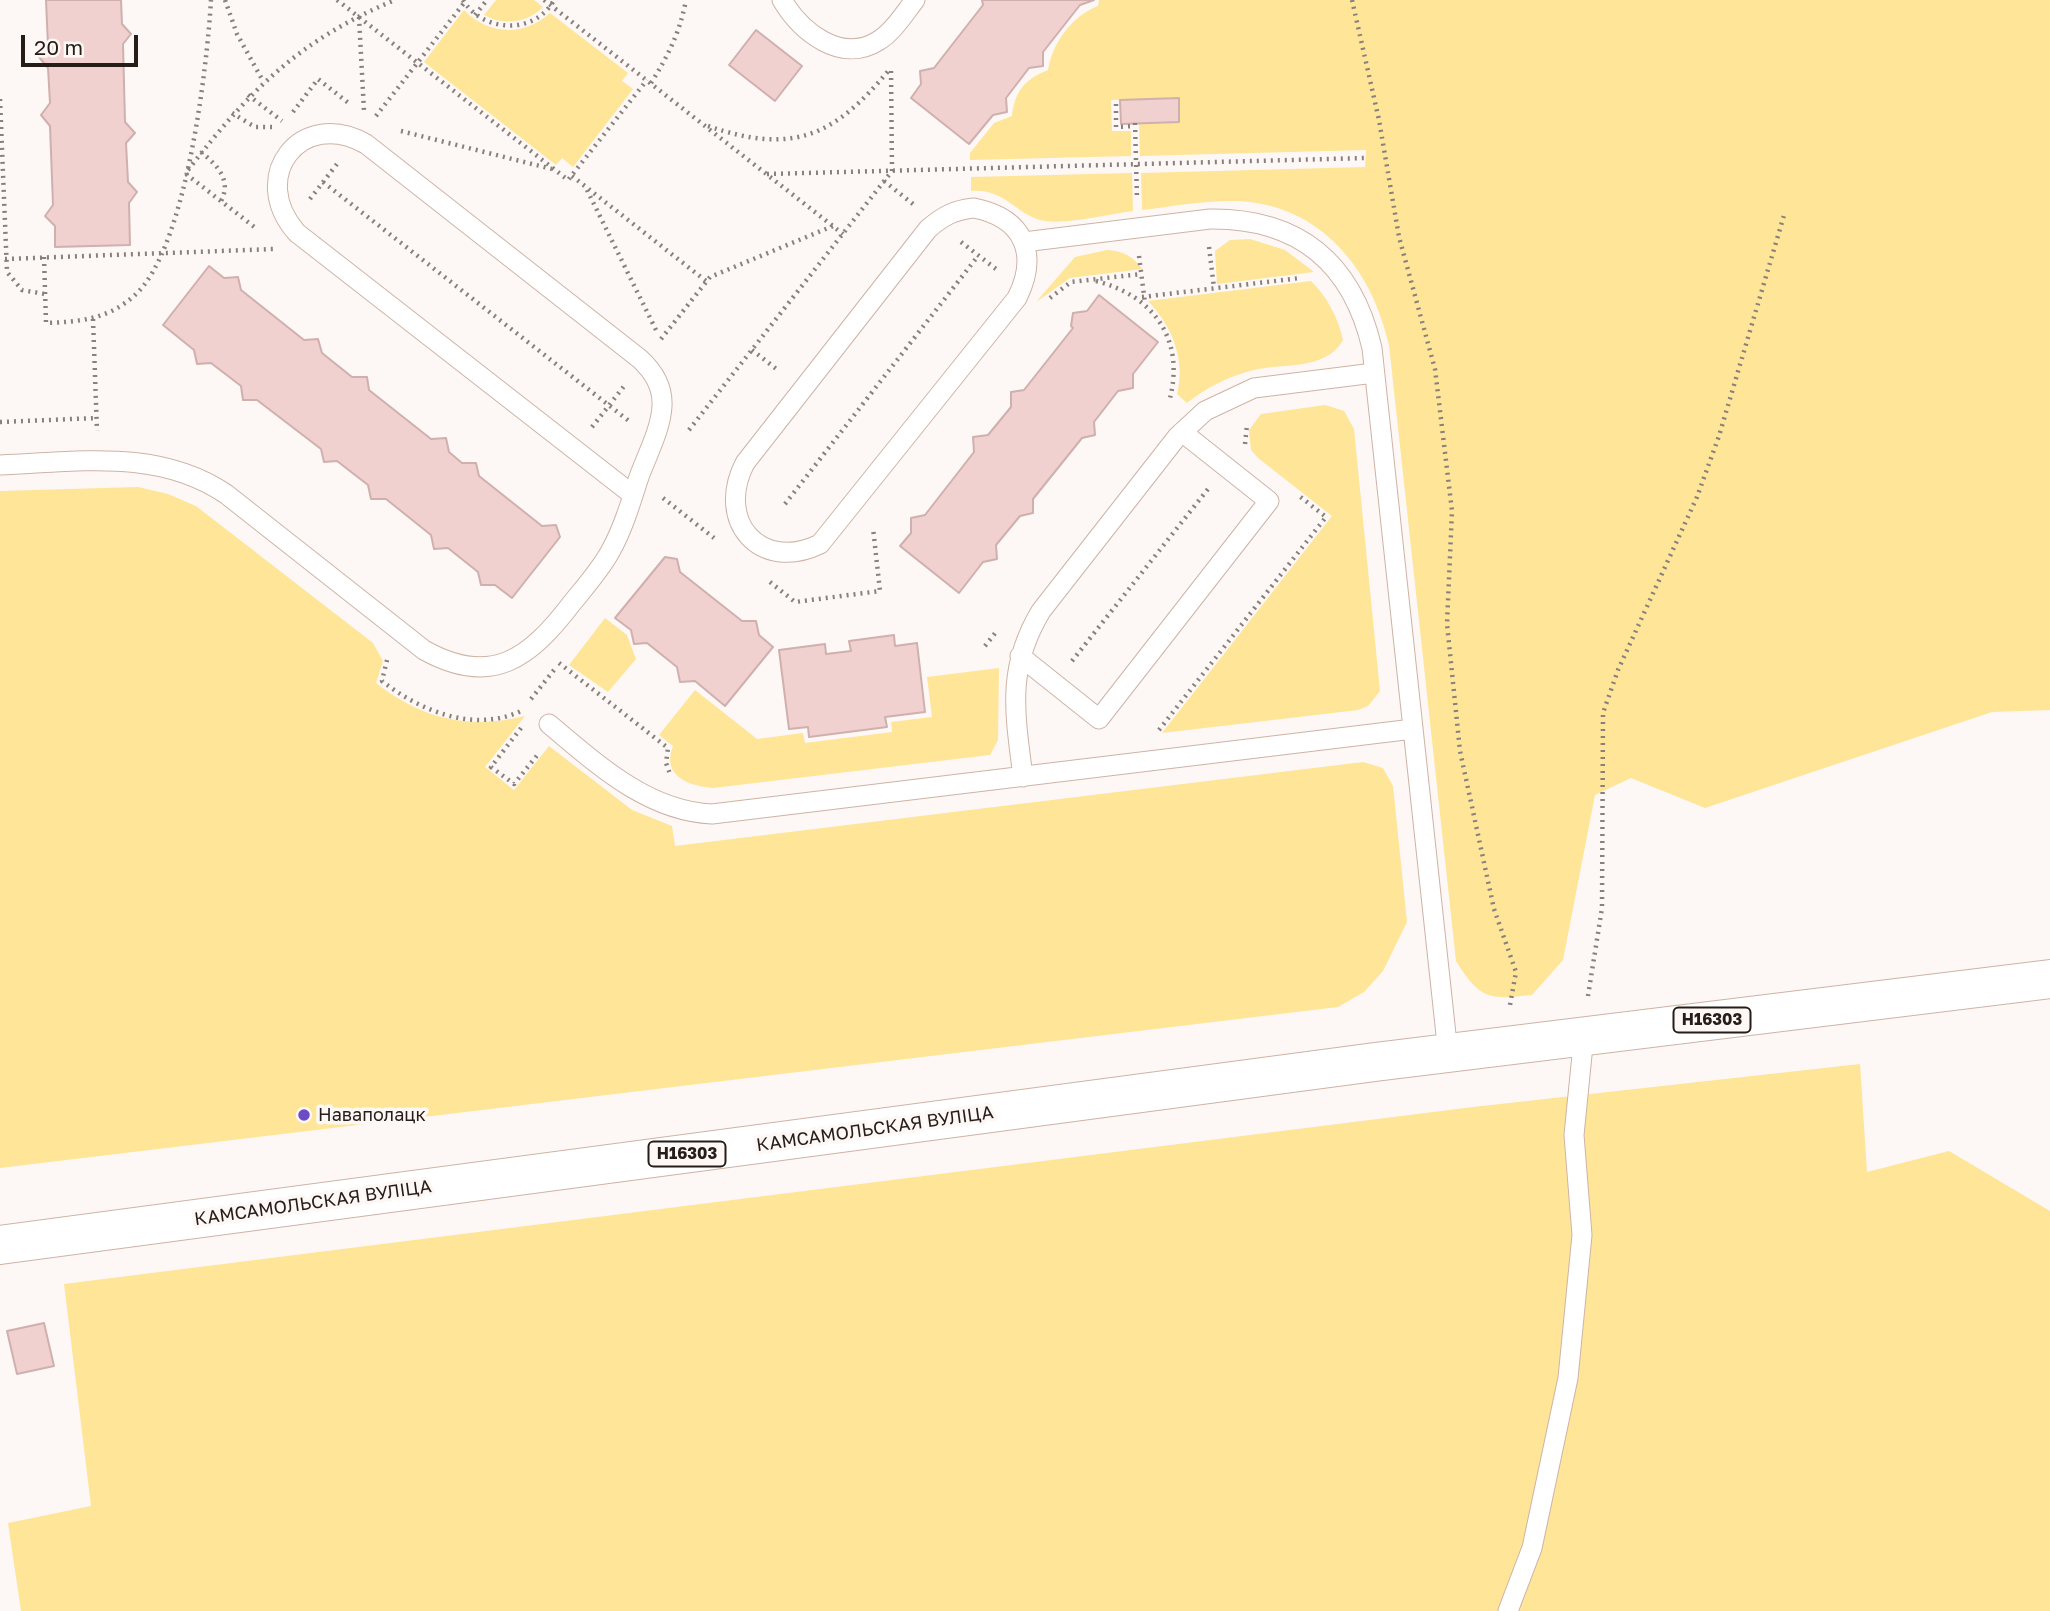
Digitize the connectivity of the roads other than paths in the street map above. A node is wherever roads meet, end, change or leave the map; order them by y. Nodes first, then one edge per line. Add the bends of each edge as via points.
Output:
1 (782, 0) edge
2 (915, 0) edge
3 (1024, 243) junction
4 (1374, 373) junction
5 (1182, 432) junction
6 (0, 465) edge
7 (633, 495) junction
8 (1020, 656) junction
9 (553, 727) road end
10 (1413, 729) junction
11 (1023, 777) junction
12 (2050, 979) edge
13 (1584, 1035) junction
14 (1448, 1053) junction
15 (0, 1245) edge
16 (1508, 1611) edge

1 - 2 lane via 818,38 849,50 880,40
3 - 3 lane via 1006,220 992,211 974,208 957,210 928,229 745,463 737,479 734,505 742,529 755,542 770,551 796,553 833,533 1017,298 1028,266
3 - 4 lane via 1206,219 1266,224 1317,250 1338,270 1365,320
4 - 5 lane via 1254,388 1220,401
4 - 10 lane
5 - 8 lane via 1041,611
5 - 8 lane via 1269,500 1099,719
6 - 7 lane via 141,461 194,475 226,494 424,650 466,667 511,661 548,634 605,561
7 - 7 lane via 659,425 661,396 653,372 643,361 366,144 351,136 316,135 287,154 279,170 277,195 285,220 297,233
8 - 11 lane via 1015,705
9 - 11 lane via 641,795 700,814
10 - 11 lane
10 - 14 lane
12 - 13 main road, Н16303
13 - 14 main road, Н16303
13 - 16 lane via 1574,1135 1582,1235 1568,1378 1532,1548
14 - 15 main road, КАМСАМОЛЬСКАЯ ВУЛІЦА / Н16303

